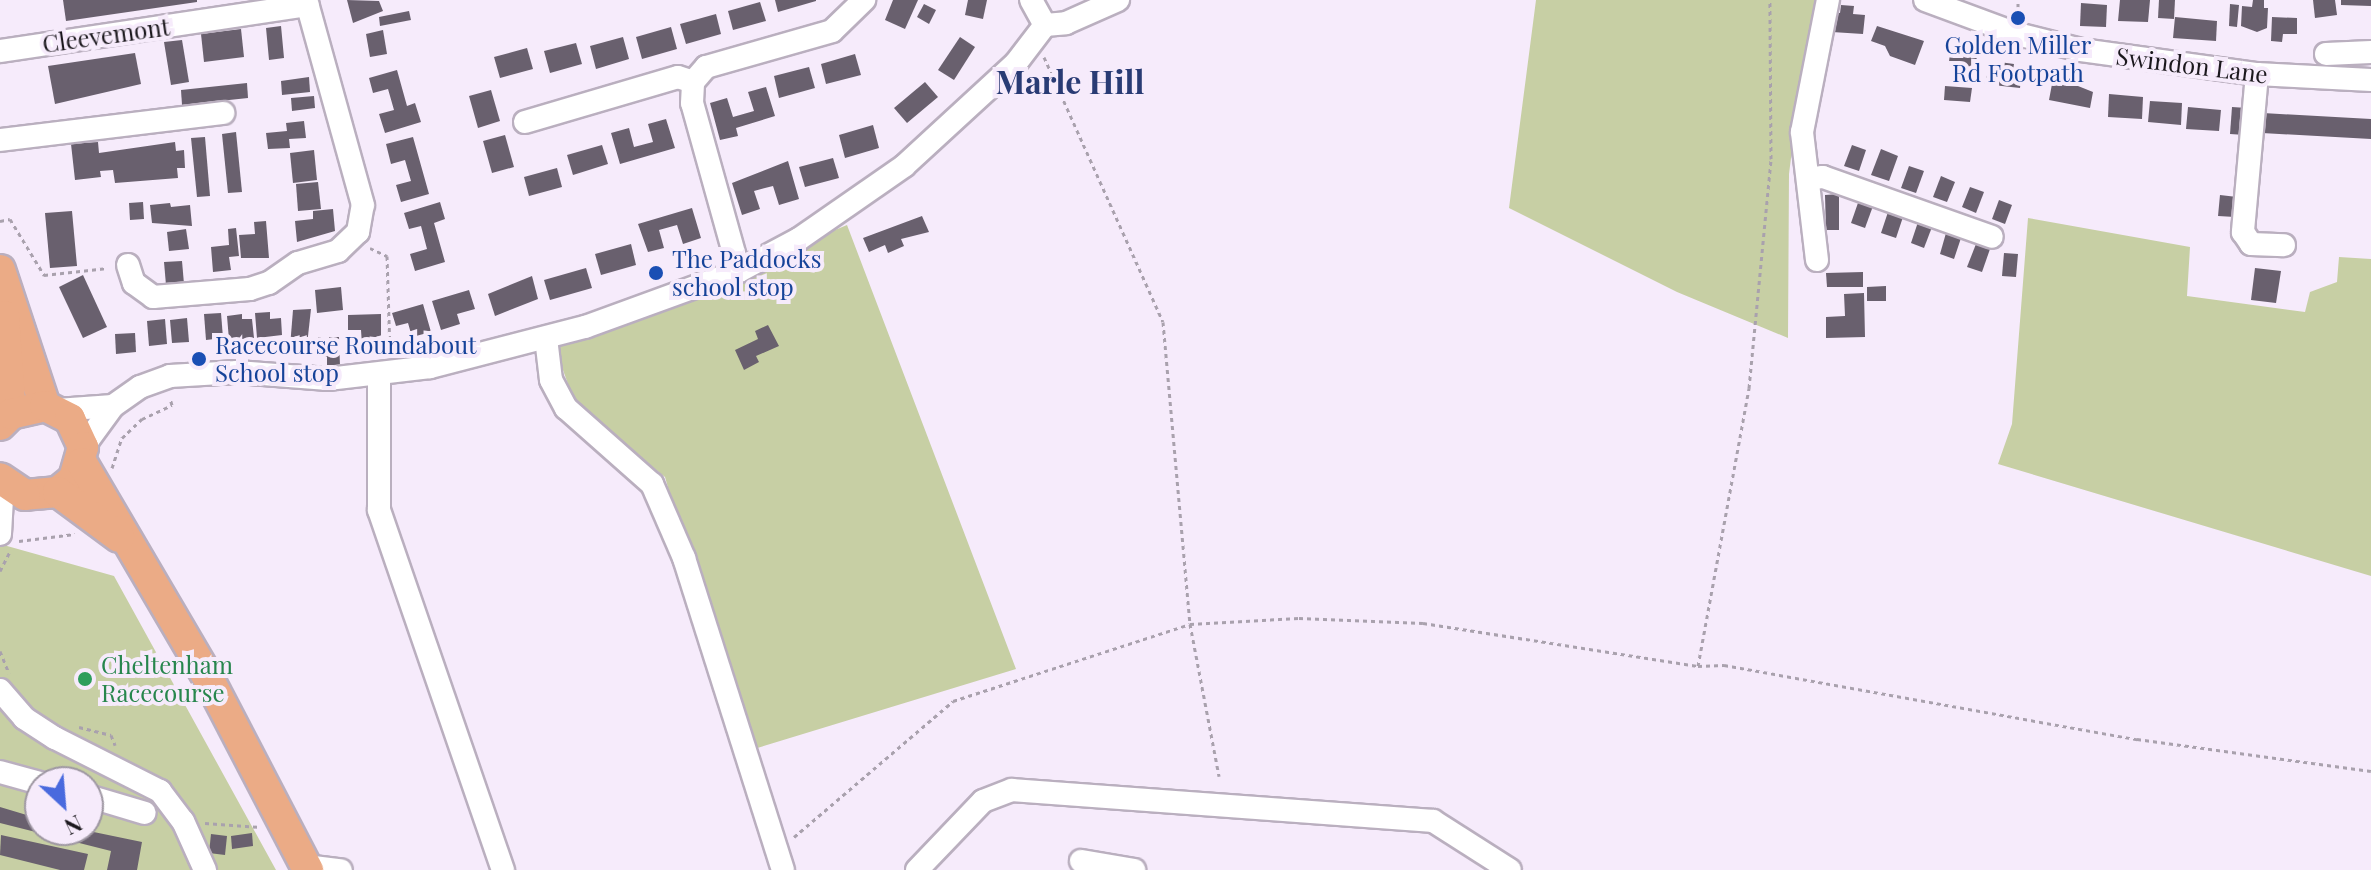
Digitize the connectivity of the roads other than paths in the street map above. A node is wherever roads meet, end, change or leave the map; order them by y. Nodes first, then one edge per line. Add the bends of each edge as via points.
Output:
1 (864, 0) edge
2 (1031, 0) edge
3 (1118, 0) edge
4 (1828, 0) edge
5 (1925, 0) edge
6 (307, 2) edge
7 (1041, 32) junction
8 (2359, 46) edge
9 (0, 51) edge
10 (2326, 54) dead end
11 (2257, 74) junction
12 (2371, 80) edge
13 (693, 82) junction
14 (223, 113) dead end
15 (525, 122) dead end
16 (0, 140) edge
17 (1808, 179) junction
18 (1992, 237) dead end
19 (2284, 245) dead end
20 (1817, 260) dead end
21 (128, 265) road end
22 (739, 271) junction
23 (0, 272) edge
24 (546, 338) junction
25 (385, 374) junction
26 (113, 406) junction
27 (51, 408) junction
28 (5, 420) edge
29 (83, 455) junction
30 (1, 479) edge
31 (47, 495) junction
32 (5, 536) edge
33 (130, 545) junction
34 (0, 690) edge
35 (0, 772) edge
36 (24, 779) edge
37 (104, 801) edge
38 (145, 813) dead end
39 (780, 861) edge
40 (1081, 861) dead end
41 (307, 868) edge
42 (205, 870) edge
43 (341, 870) edge
44 (503, 870) edge
45 (917, 870) edge
46 (1134, 870) edge
47 (1510, 870) edge

1 - 13 street via 832,31 706,67
2 - 7 street
3 - 7 street
4 - 17 street via 1802,132
5 - 11 street, Swindon Lane via 2017,34 2081,50
6 - 9 street, Cleevemont
6 - 21 street via 363,205 352,240 250,289 153,297 134,283
7 - 22 street via 904,166 799,239
8 - 10 street
11 - 12 street, Swindon Lane
11 - 19 street via 2243,232 2251,244
13 - 15 street via 678,77
13 - 22 street via 692,103
14 - 16 street
17 - 18 street via 1823,177
17 - 20 street
22 - 24 street
23 - 27 main road
23 - 28 main road
24 - 25 street
24 - 39 street via 551,380 566,408 652,484 684,558
25 - 26 street via 328,379 184,374 140,387
25 - 44 street via 379,510
26 - 27 street
26 - 29 street
27 - 28 main road
27 - 29 main road via 77,427
29 - 31 main road
29 - 33 main road
30 - 31 main road
30 - 32 street
31 - 32 street
31 - 33 main road
33 - 41 main road via 206,674
34 - 42 street via 24,718 55,738 160,791 183,821
35 - 36 street
37 - 38 street
40 - 46 street
41 - 43 street
45 - 47 street via 983,801 1012,790 1433,821

